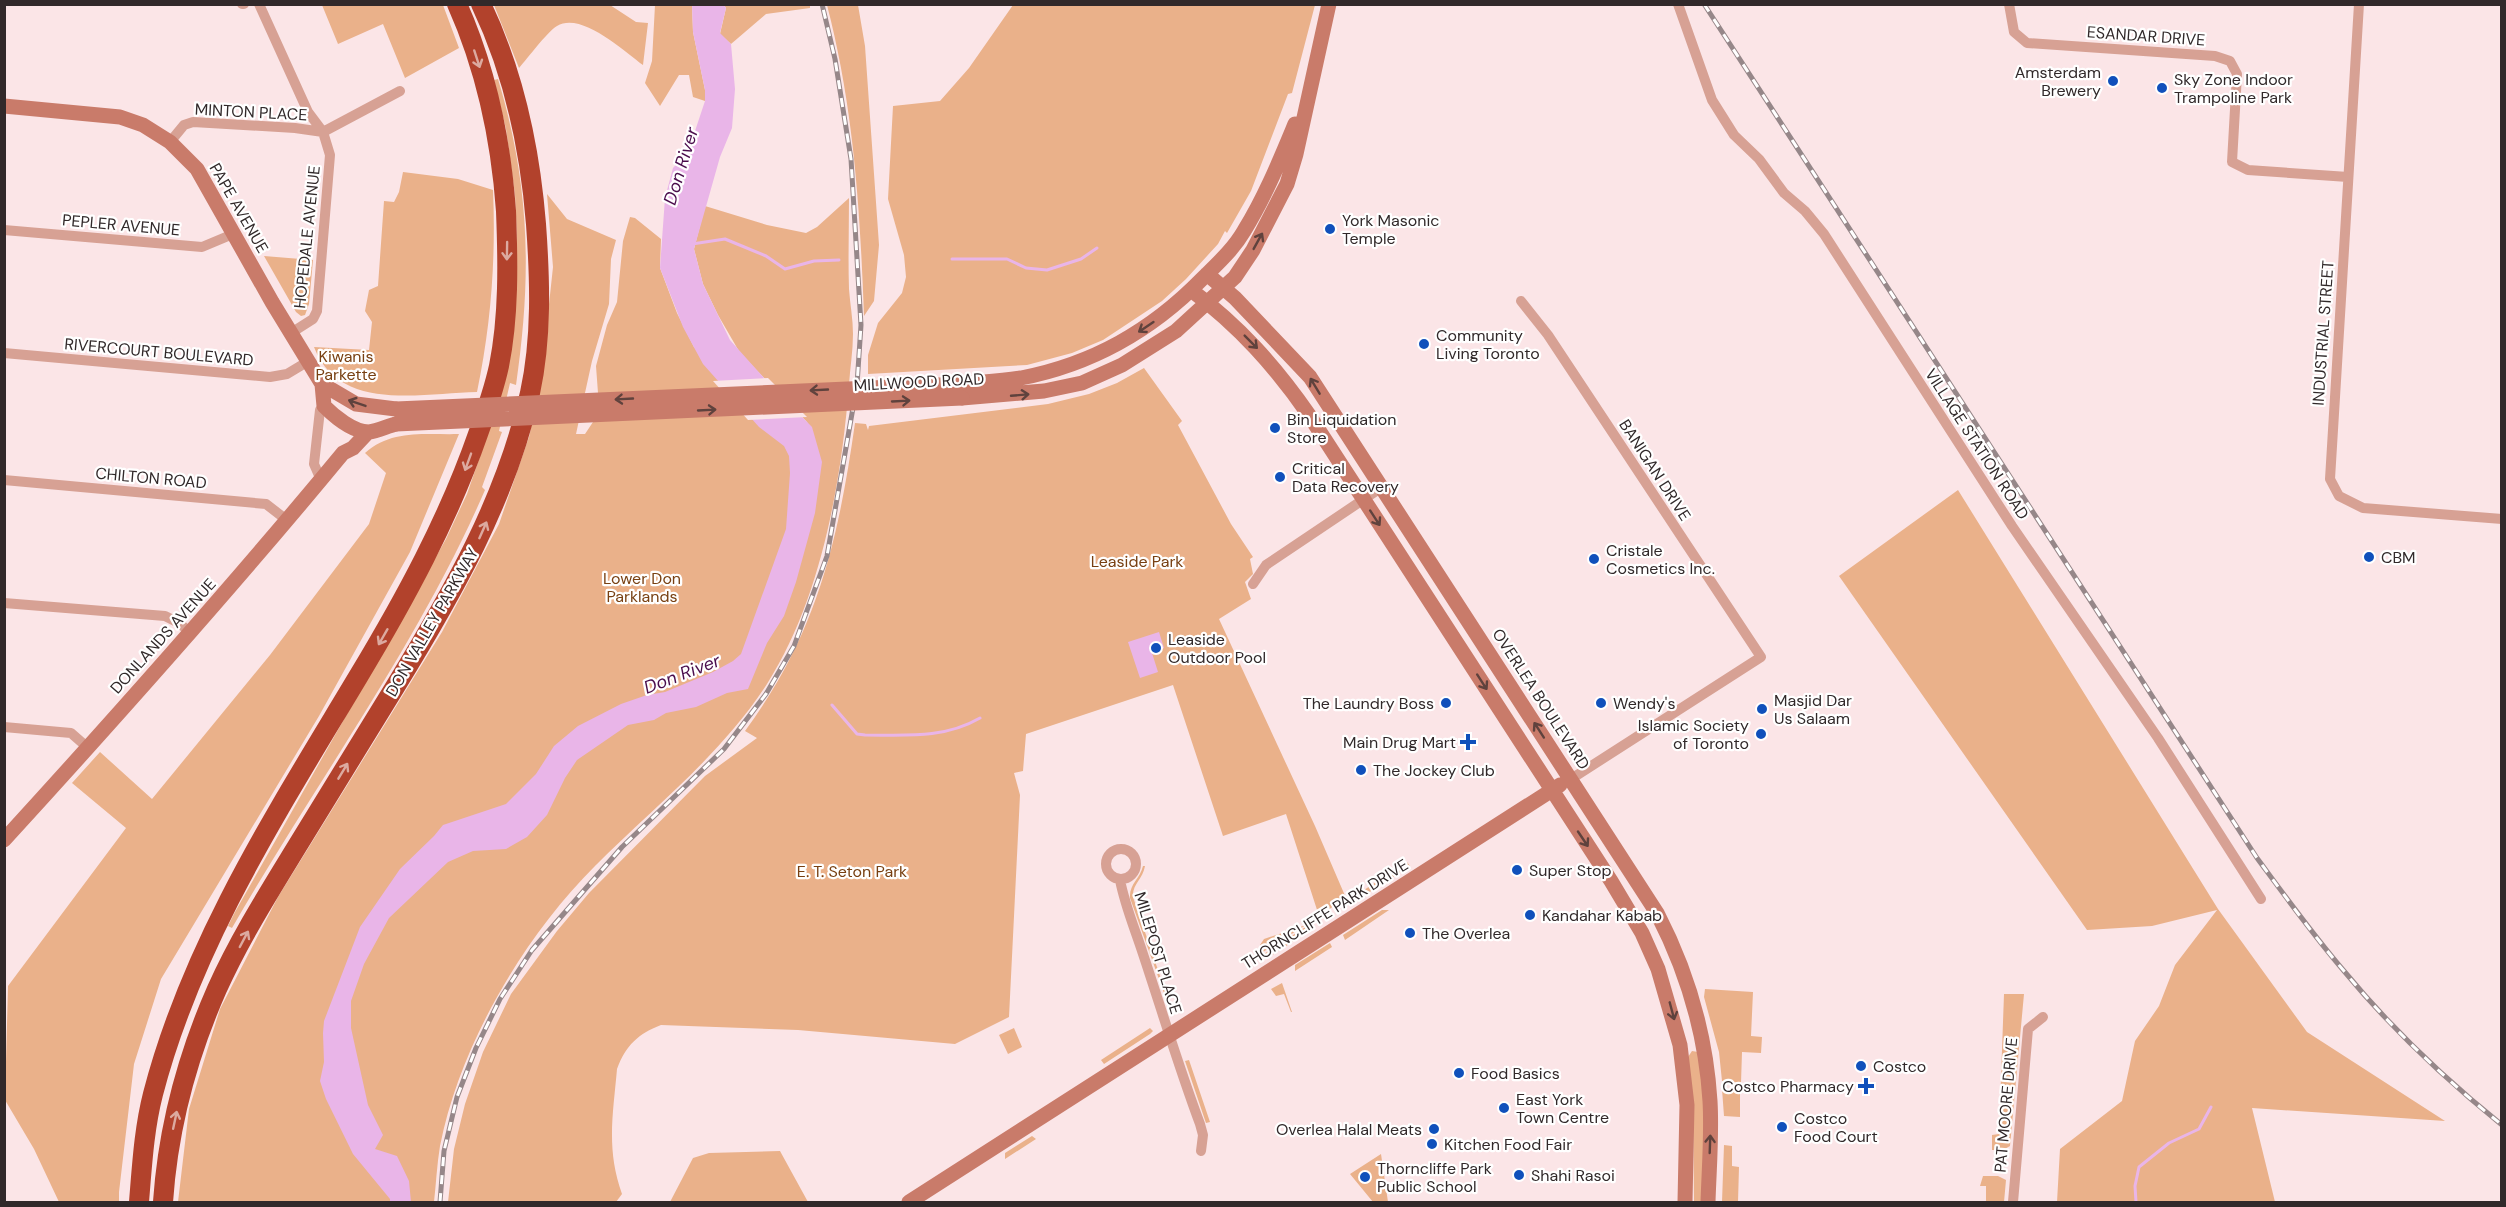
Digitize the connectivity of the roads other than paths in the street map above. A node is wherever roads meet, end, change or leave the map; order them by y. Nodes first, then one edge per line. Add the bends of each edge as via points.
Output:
1 (259, 4) edge
2 (457, 4) edge
3 (481, 4) edge
4 (1329, 4) edge
5 (1678, 4) edge
6 (2009, 4) edge
7 (2359, 4) edge
8 (1309, 90) junction
9 (400, 91) dead end
10 (4, 106) edge
11 (323, 132) junction
12 (170, 142) junction
13 (2348, 177) junction
14 (4, 230) edge
15 (232, 234) junction
16 (1207, 274) junction
17 (1224, 288) junction
18 (1191, 290) junction
19 (1521, 301) dead end
20 (1208, 303) junction
21 (291, 333) junction
22 (4, 353) edge
23 (307, 362) junction
24 (322, 384) junction
25 (962, 391) junction
26 (324, 406) junction
27 (396, 417) junction
28 (363, 430) junction
29 (4, 480) edge
30 (321, 480) junction
31 (1382, 487) junction
32 (1363, 499) junction
33 (2502, 519) edge
34 (288, 522) junction
35 (1253, 584) dead end
36 (4, 603) edge
37 (191, 633) junction
38 (1761, 657) joint
39 (4, 727) edge
40 (87, 747) junction
41 (1571, 779) junction
42 (1551, 790) junction
43 (4, 840) edge
44 (1120, 880) dead end
45 (2261, 899) dead end
46 (2043, 1017) dead end
47 (1168, 1035) junction
48 (1201, 1151) dead end
49 (139, 1203) edge
50 (163, 1203) edge
51 (909, 1203) edge
52 (1685, 1203) edge
53 (1708, 1203) edge
54 (2013, 1203) edge

1 - 11 street, HOPEDALE AVENUE via 308,112
2 -> 49 highway via 491,106 504,183 507,239 503,335 493,393 460,484 418,573 282,807 200,960 152,1097
50 -> 3 highway, DON VALLEY PARKWAY via 170,1145 188,1065 219,986 264,902 455,587 497,497 530,394 538,328 534,196 519,114
4 - 8 main road, MILLWOOD ROAD
5 - 45 street, VILLAGE STATION ROAD via 1712,100 1734,135 1824,234 2012,526 2158,738
6 - 13 street, ESANDAR DRIVE via 2014,32 2027,43 2215,56 2230,61 2237,74 2232,162 2248,170
7 - 13 street, INDUSTRIAL STREET
8 - 16 main road, MILLWOOD ROAD via 1277,170 1243,233
17 -> 8 main road, MILLWOOD ROAD via 1253,250 1287,184
9 - 11 street, MINTON PLACE
10 - 12 main road, PAPE AVENUE via 120,117 143,125
11 - 12 street, MINTON PLACE via 193,122 184,125
11 - 21 street, HOPEDALE AVENUE via 330,155 317,311 313,319
12 - 15 main road, PAPE AVENUE via 197,169
13 - 33 street, INDUSTRIAL STREET via 2329,472 2332,484 2339,496 2368,509
14 - 15 street, PEPLER AVENUE via 202,247
15 - 21 main road, PAPE AVENUE
16 - 17 main road, OVERLEA BOULEVARD
16 - 18 main road, MILLWOOD ROAD
17 - 20 main road, MILLWOOD ROAD
31 -> 17 main road, OVERLEA BOULEVARD via 1310,377
18 - 20 main road
18 -> 25 main road, MILLWOOD ROAD via 1120,344 1079,363
19 - 38 street, BANIGAN DRIVE via 1548,335
25 -> 20 main road, MILLWOOD ROAD via 1023,395 1082,383 1126,363 1176,331
20 -> 32 main road via 1279,372
21 - 23 main road, PAPE AVENUE
22 - 23 street, RIVERCOURT BOULEVARD via 270,377 287,374
23 - 24 main road, PAPE AVENUE
24 - 26 main road, PAPE AVENUE
27 -> 24 main road, PAPE AVENUE via 356,404
25 - 27 main road, MILLWOOD ROAD, bridge
26 - 28 main road
26 - 30 street via 320,410 314,464
27 - 28 main road, DONLANDS AVENUE via 375,417
28 - 30 main road, DONLANDS AVENUE via 346,442 343,453
29 - 34 street, CHILTON ROAD via 266,504
30 - 34 main road, DONLANDS AVENUE
31 - 32 street
41 -> 31 main road, OVERLEA BOULEVARD
32 - 35 street via 1266,565
32 -> 42 main road
34 - 37 main road, DONLANDS AVENUE
36 - 37 street via 165,616
37 - 40 main road, DONLANDS AVENUE
38 - 41 street, THORNCLIFFE PARK DRIVE
39 - 40 street via 71,733
40 - 43 main road, DONLANDS AVENUE
41 - 42 main road, THORNCLIFFE PARK DRIVE
53 -> 41 main road, OVERLEA BOULEVARD via 1710,1100 1703,1043 1689,988 1657,913
42 - 47 main road, THORNCLIFFE PARK DRIVE
42 -> 52 main road via 1642,933 1671,1009 1687,1104
44 - 47 street, MILEPOST PLACE
46 - 54 street, PAT MOORE DRIVE via 2028,1029
47 - 48 street, MILEPOST PLACE via 1200,1124
47 - 51 main road, THORNCLIFFE PARK DRIVE

